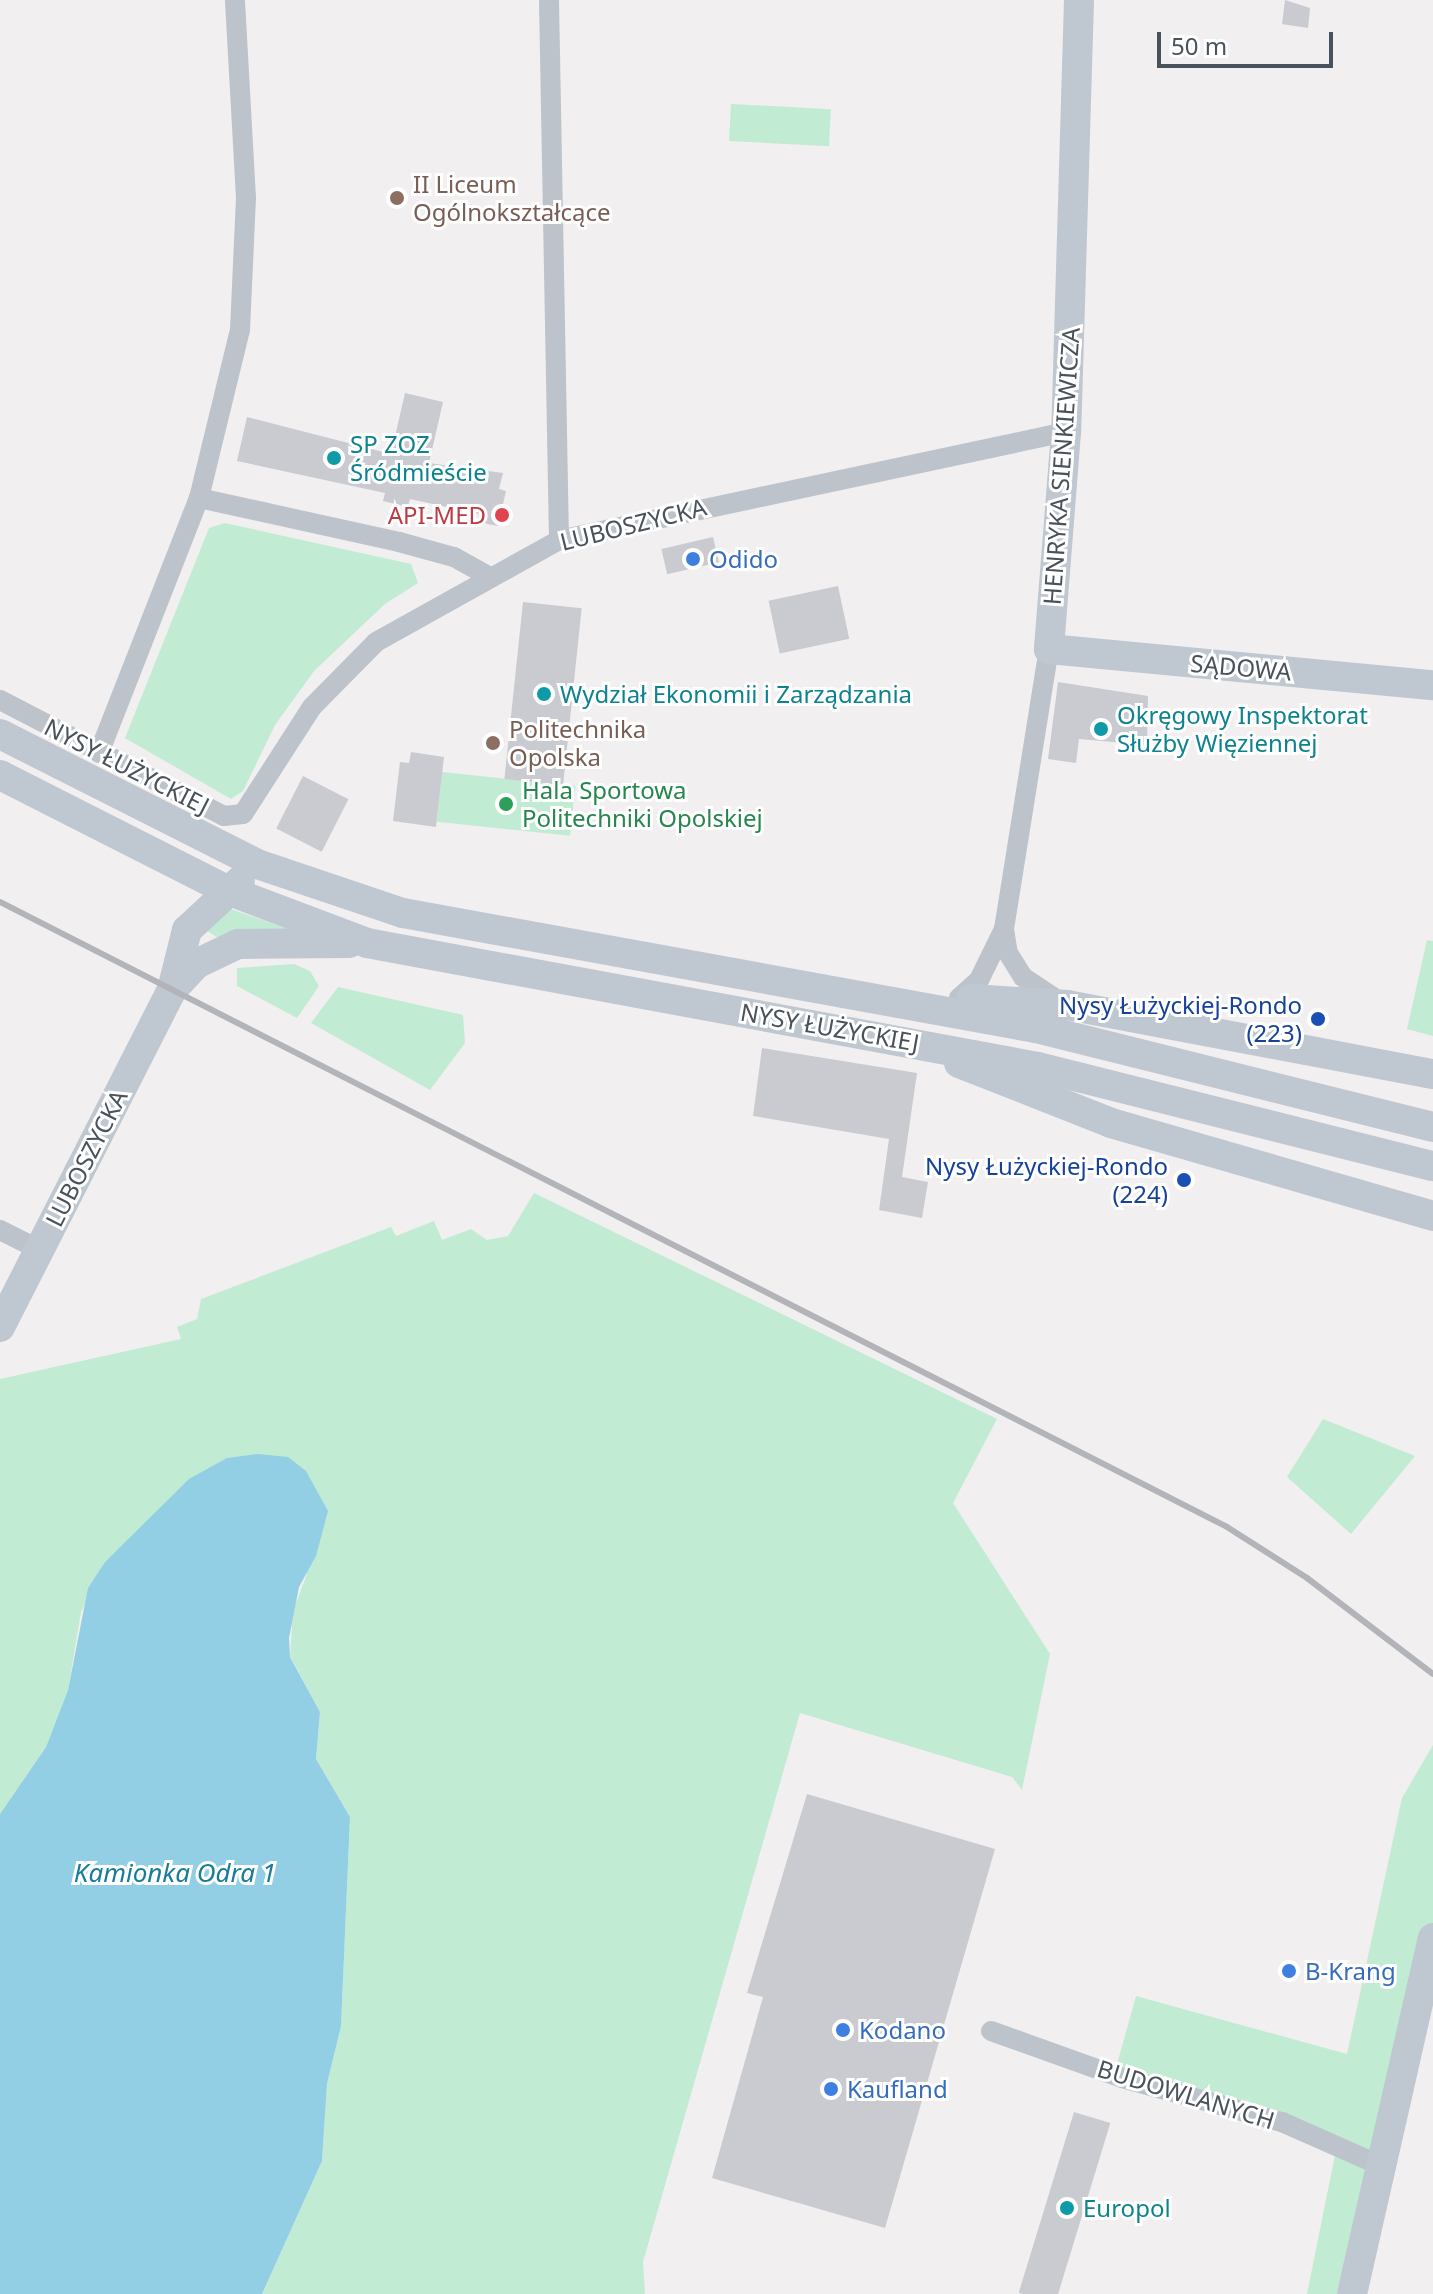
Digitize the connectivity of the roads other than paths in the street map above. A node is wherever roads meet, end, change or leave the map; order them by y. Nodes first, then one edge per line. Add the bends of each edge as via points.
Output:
1 (235, 0) edge
2 (549, 0) edge
3 (1079, 0) edge
4 (1066, 432) junction
5 (199, 498) junction
6 (559, 540) junction
7 (486, 575) junction
8 (1049, 649) junction
9 (1433, 685) edge
10 (0, 700) edge
11 (0, 734) edge
12 (99, 753) junction
13 (0, 775) edge
14 (254, 804) joint
15 (135, 845) junction
16 (313, 885) junction
17 (227, 890) junction
18 (197, 917) junction
19 (1004, 929) junction
20 (367, 943) junction
21 (172, 990) junction
22 (881, 998) junction
23 (959, 998) junction
24 (1067, 1005) junction
25 (910, 1040) junction
26 (1433, 1074) edge
27 (1433, 1127) edge
28 (1433, 1166) edge
29 (1433, 1216) edge
30 (0, 1230) edge
31 (40, 1250) junction
32 (0, 1327) edge
33 (1433, 1938) edge
34 (991, 2031) dead end
35 (1379, 2165) junction
36 (1352, 2294) edge

1 - 5 street via 246,198 240,330
2 - 6 street
3 - 4 main road, HENRYKA SIENKIEWICZA
4 - 6 street, LUBOSZYCKA
4 - 8 main road, HENRYKA SIENKIEWICZA
5 - 7 street via 399,542 454,557
5 - 12 street
6 - 7 street, LUBOSZYCKA
7 - 14 street, LUBOSZYCKA via 398,626 335,678
8 - 9 main road, SĄDOWA
8 - 19 street, HENRYKA SIENKIEWICZA
10 - 12 street, NYSY ŁUŻYCKIEJ
11 - 16 main road via 186,831
12 - 14 street, NYSY ŁUŻYCKIEJ via 224,816 243,814
13 - 15 main road
15 - 17 main road, NYSY ŁUŻYCKIEJ
15 - 18 main road via 184,882
16 - 17 main road via 258,878
16 - 22 main road, NYSY ŁUŻYCKIEJ via 431,920
17 - 18 main road
17 - 20 main road, NYSY ŁUŻYCKIEJ
18 - 21 main road via 187,930
19 - 23 street, HENRYKA SIENKIEWICZA via 979,980
19 - 24 street, HENRYKA SIENKIEWICZA via 1008,953 1023,977
20 - 21 main road via 238,944 196,964
20 - 25 main road, NYSY ŁUŻYCKIEJ
21 - 31 main road, LUBOSZYCKA
22 - 23 main road
22 - 27 main road, NYSY ŁUŻYCKIEJ
23 - 24 main road
24 - 26 main road
25 - 28 main road, NYSY ŁUŻYCKIEJ
25 - 29 main road via 1111,1123
30 - 31 street
31 - 32 main road, LUBOSZYCKA
33 - 35 main road
34 - 35 street, BUDOWLANYCH via 1122,2078 1282,2122
35 - 36 main road

